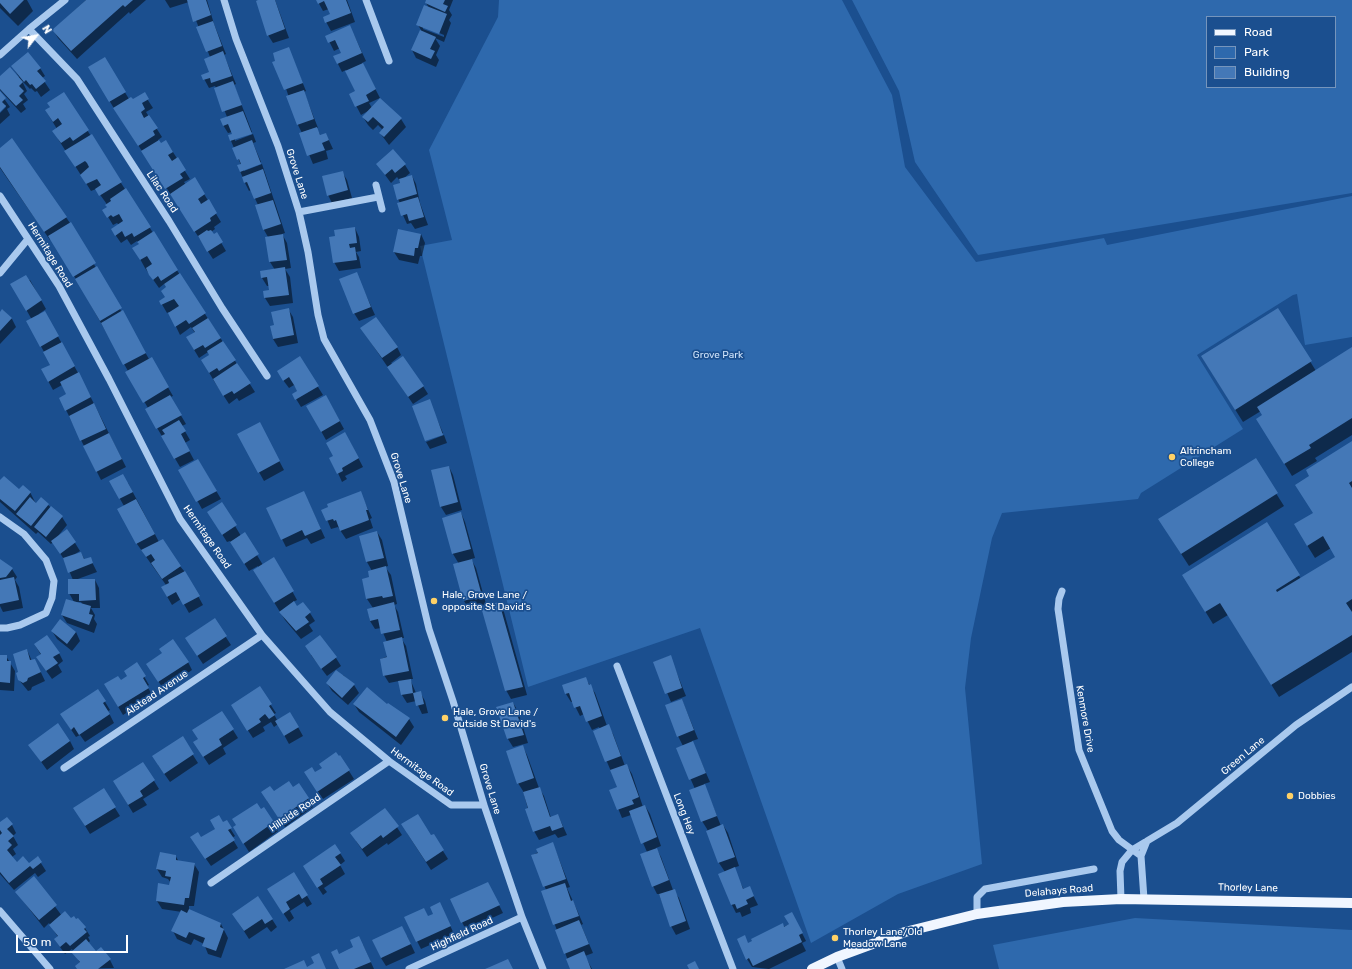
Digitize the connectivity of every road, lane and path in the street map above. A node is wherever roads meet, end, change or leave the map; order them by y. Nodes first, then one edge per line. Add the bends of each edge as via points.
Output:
1 (65, 0) edge
2 (224, 0) edge
3 (366, 0) edge
4 (29, 29) junction
5 (0, 55) edge
6 (389, 61) dead end
7 (376, 185) dead end
8 (0, 196) edge
9 (378, 197) junction
10 (382, 209) dead end
11 (299, 212) junction
12 (28, 239) junction
13 (0, 273) edge
14 (267, 376) dead end
15 (0, 517) edge
16 (1062, 591) dead end
17 (0, 628) edge
18 (262, 635) junction
19 (617, 666) dead end
20 (1352, 687) edge
21 (389, 761) junction
22 (64, 768) dead end
23 (484, 805) junction
24 (1147, 841) junction
25 (1132, 850) junction
26 (1140, 856) junction
27 (1094, 869) dead end
28 (211, 883) dead end
29 (1121, 899) junction
30 (1144, 899) junction
31 (1352, 903) edge
32 (0, 911) edge
33 (977, 914) junction
34 (522, 917) junction
35 (837, 957) junction
36 (50, 969) edge
37 (409, 969) edge
38 (543, 969) edge
39 (733, 969) edge
40 (812, 969) edge
41 (842, 969) edge

1 - 4 street
2 - 11 street, Grove Lane via 236,39 278,146
3 - 6 street
4 - 5 street
4 - 14 street, Lilac Road via 76,79
7 - 9 street
8 - 12 street, Hermitage Road
9 - 10 street
9 - 11 street
11 - 23 street, Grove Lane via 324,339 370,420 394,482 429,629
12 - 13 street
12 - 18 street, Hermitage Road via 59,286 109,378 180,519
15 - 17 street via 24,534 46,560 54,581 52,598 46,613 20,625
16 - 25 street, Kenmore Drive via 1058,609 1079,750 1112,831
18 - 21 street, Hermitage Road via 330,712
18 - 22 street, Alstead Avenue
19 - 39 street, Long Hey
20 - 24 street, Green Lane via 1296,725 1177,823
21 - 23 street, Hermitage Road via 451,806
21 - 28 street, Hillside Road
23 - 34 street, Grove Lane
24 - 25 street, Green Lane
24 - 26 street
25 - 26 street, Kenmore Drive
25 - 29 street, Green Lane via 1122,862
26 - 30 street
27 - 33 street, Delahays Road via 985,889 977,896
29 - 30 main road, Delahays Road
29 - 33 main road, Delahays Road via 1063,902
30 - 31 main road, Thorley Lane
32 - 36 street
33 - 35 main road, Delahays Road via 905,932
34 - 37 street, Highfield Road
34 - 38 street, Grove Lane
35 - 40 main road, Delahays Road
35 - 41 street

